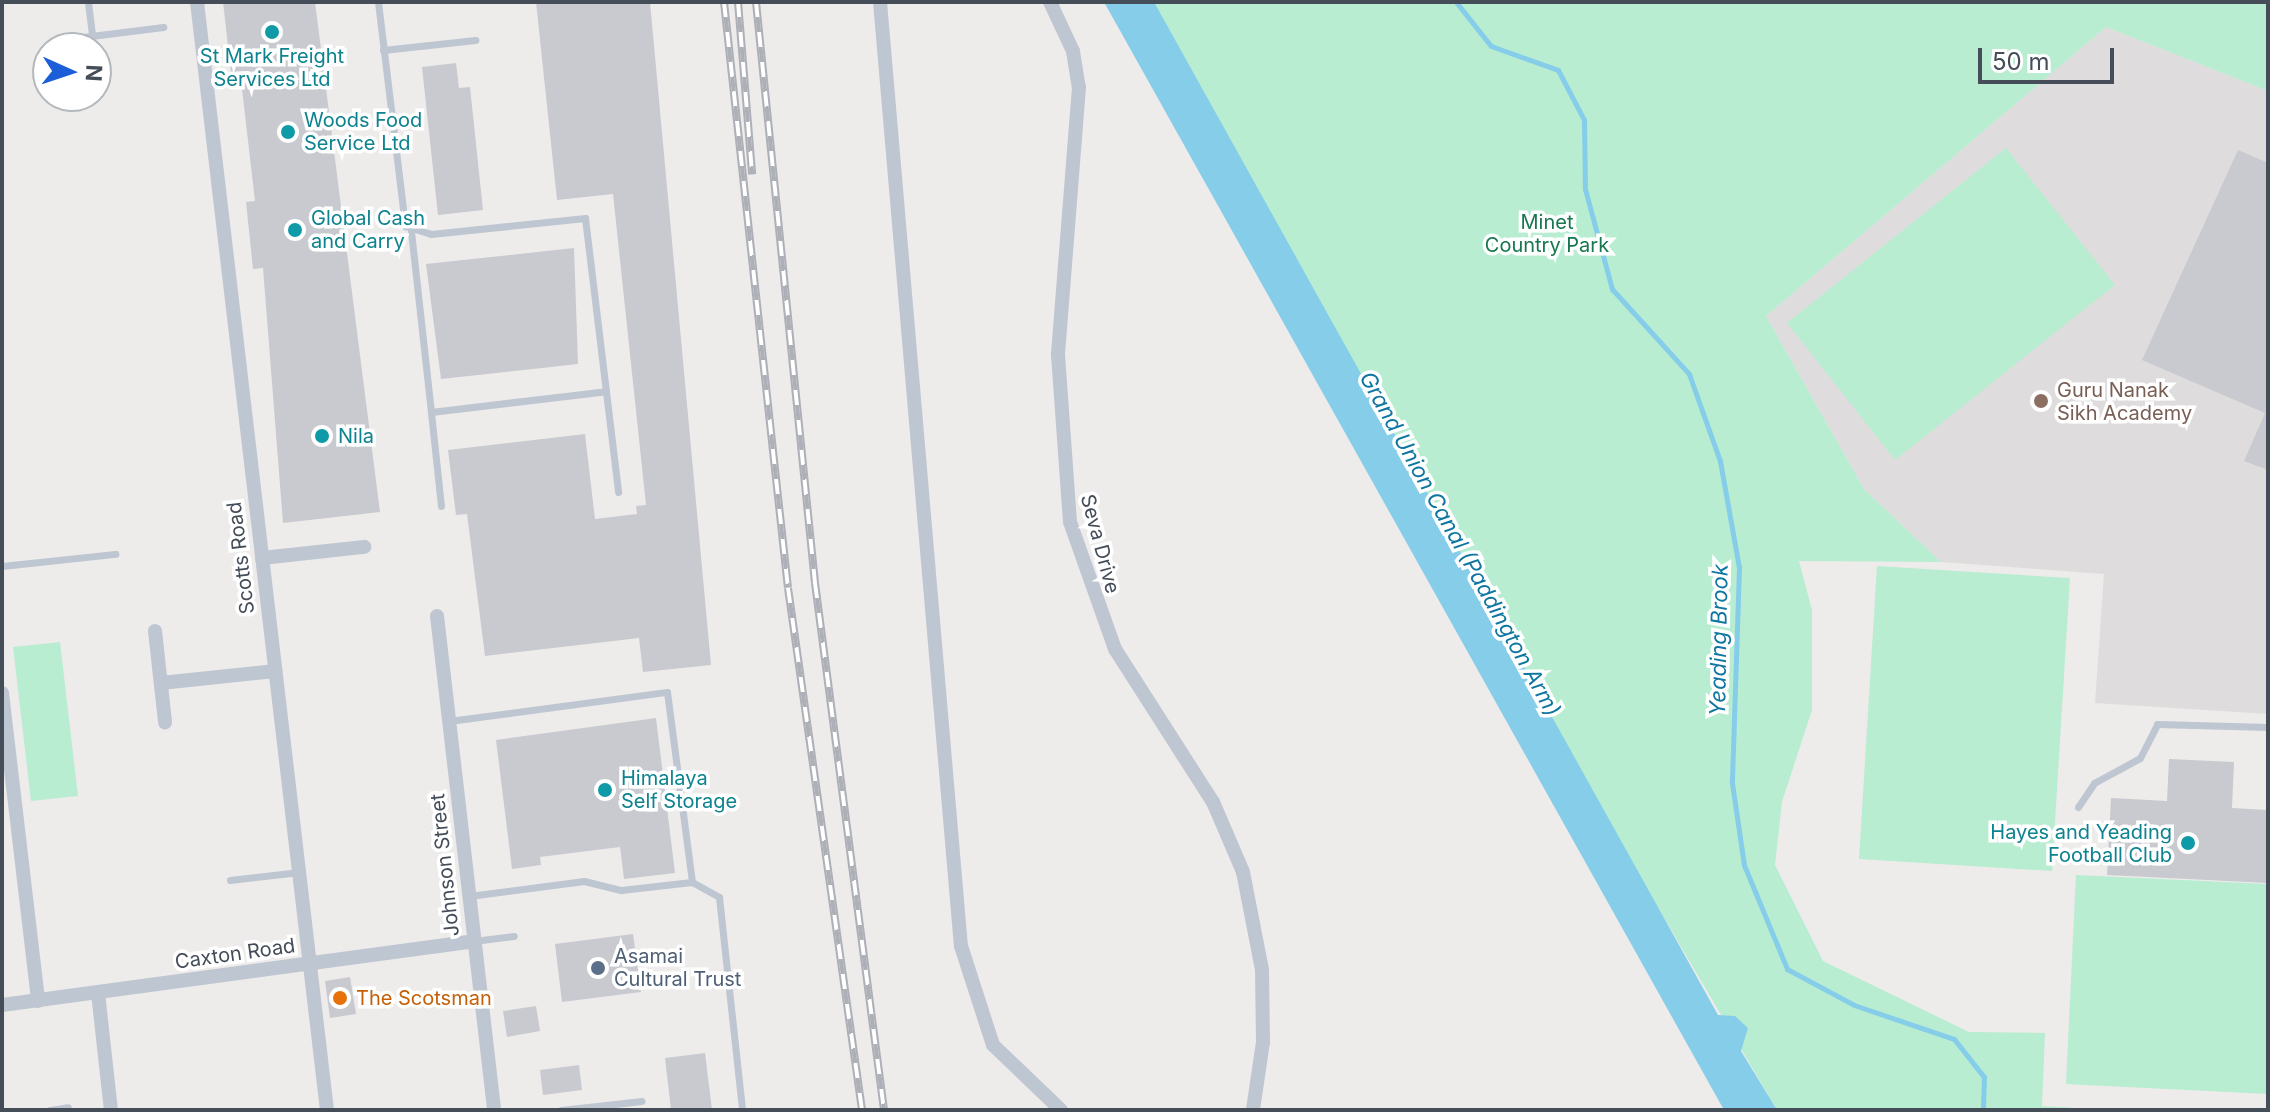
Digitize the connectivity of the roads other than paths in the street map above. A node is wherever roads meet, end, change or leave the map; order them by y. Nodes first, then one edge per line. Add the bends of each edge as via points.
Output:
1 (88, 2) edge
2 (197, 2) edge
3 (378, 2) edge
4 (880, 2) edge
5 (1050, 2) edge
6 (163, 27) dead end
7 (92, 32) edge
8 (112, 33) edge
9 (475, 40) dead end
10 (383, 50) junction
11 (411, 231) junction
12 (606, 391) junction
13 (431, 412) junction
14 (618, 492) dead end
15 (441, 506) dead end
16 (364, 547) dead end
17 (115, 554) dead end
18 (262, 558) junction
19 (2, 566) edge
20 (437, 616) dead end
21 (155, 631) dead end
22 (275, 671) junction
23 (161, 683) junction
24 (2, 693) edge
25 (449, 721) junction
26 (165, 722) dead end
27 (2268, 727) edge
28 (2078, 807) dead end
29 (300, 872) junction
30 (230, 880) dead end
31 (692, 882) junction
32 (469, 896) junction
33 (514, 936) dead end
34 (474, 941) junction
35 (309, 964) junction
36 (98, 993) junction
37 (38, 1001) junction
38 (2, 1005) edge
39 (641, 1101) dead end
40 (68, 1107) dead end
41 (742, 1108) dead end
42 (50, 1110) edge
43 (111, 1110) edge
44 (327, 1110) edge
45 (494, 1110) edge
46 (561, 1110) edge
47 (1061, 1110) edge
48 (1253, 1110) edge

1 - 7 lane
2 - 18 street, Scotts Road
3 - 10 lane
4 - 47 street via 961,946 993,1045
5 - 48 street, Seva Drive via 1073,51 1079,87 1058,355 1070,522 1115,649 1213,802 1243,872 1262,982
6 - 8 lane
9 - 10 lane
10 - 11 lane via 402,217
11 - 12 lane via 585,218
11 - 13 lane
12 - 13 lane
12 - 14 lane
13 - 15 lane
16 - 18 street
17 - 19 lane
18 - 22 street, Scotts Road
20 - 25 street, Johnson Street
21 - 23 street
22 - 23 street
22 - 29 street, Scotts Road
23 - 26 street
24 - 37 street
25 - 31 lane via 667,692
25 - 32 street, Johnson Street
27 - 28 lane via 2157,724 2140,758 2094,783
29 - 30 lane
29 - 35 street, Scotts Road
31 - 32 lane via 621,890 584,881
31 - 41 lane via 719,897
32 - 34 street, Johnson Street
33 - 34 lane
34 - 35 street, Caxton Road
34 - 45 street, Johnson Street
35 - 36 street, Caxton Road
35 - 44 street, Scotts Road
36 - 37 street, Caxton Road
36 - 43 street
37 - 38 street, Caxton Road
39 - 46 lane
40 - 42 lane

